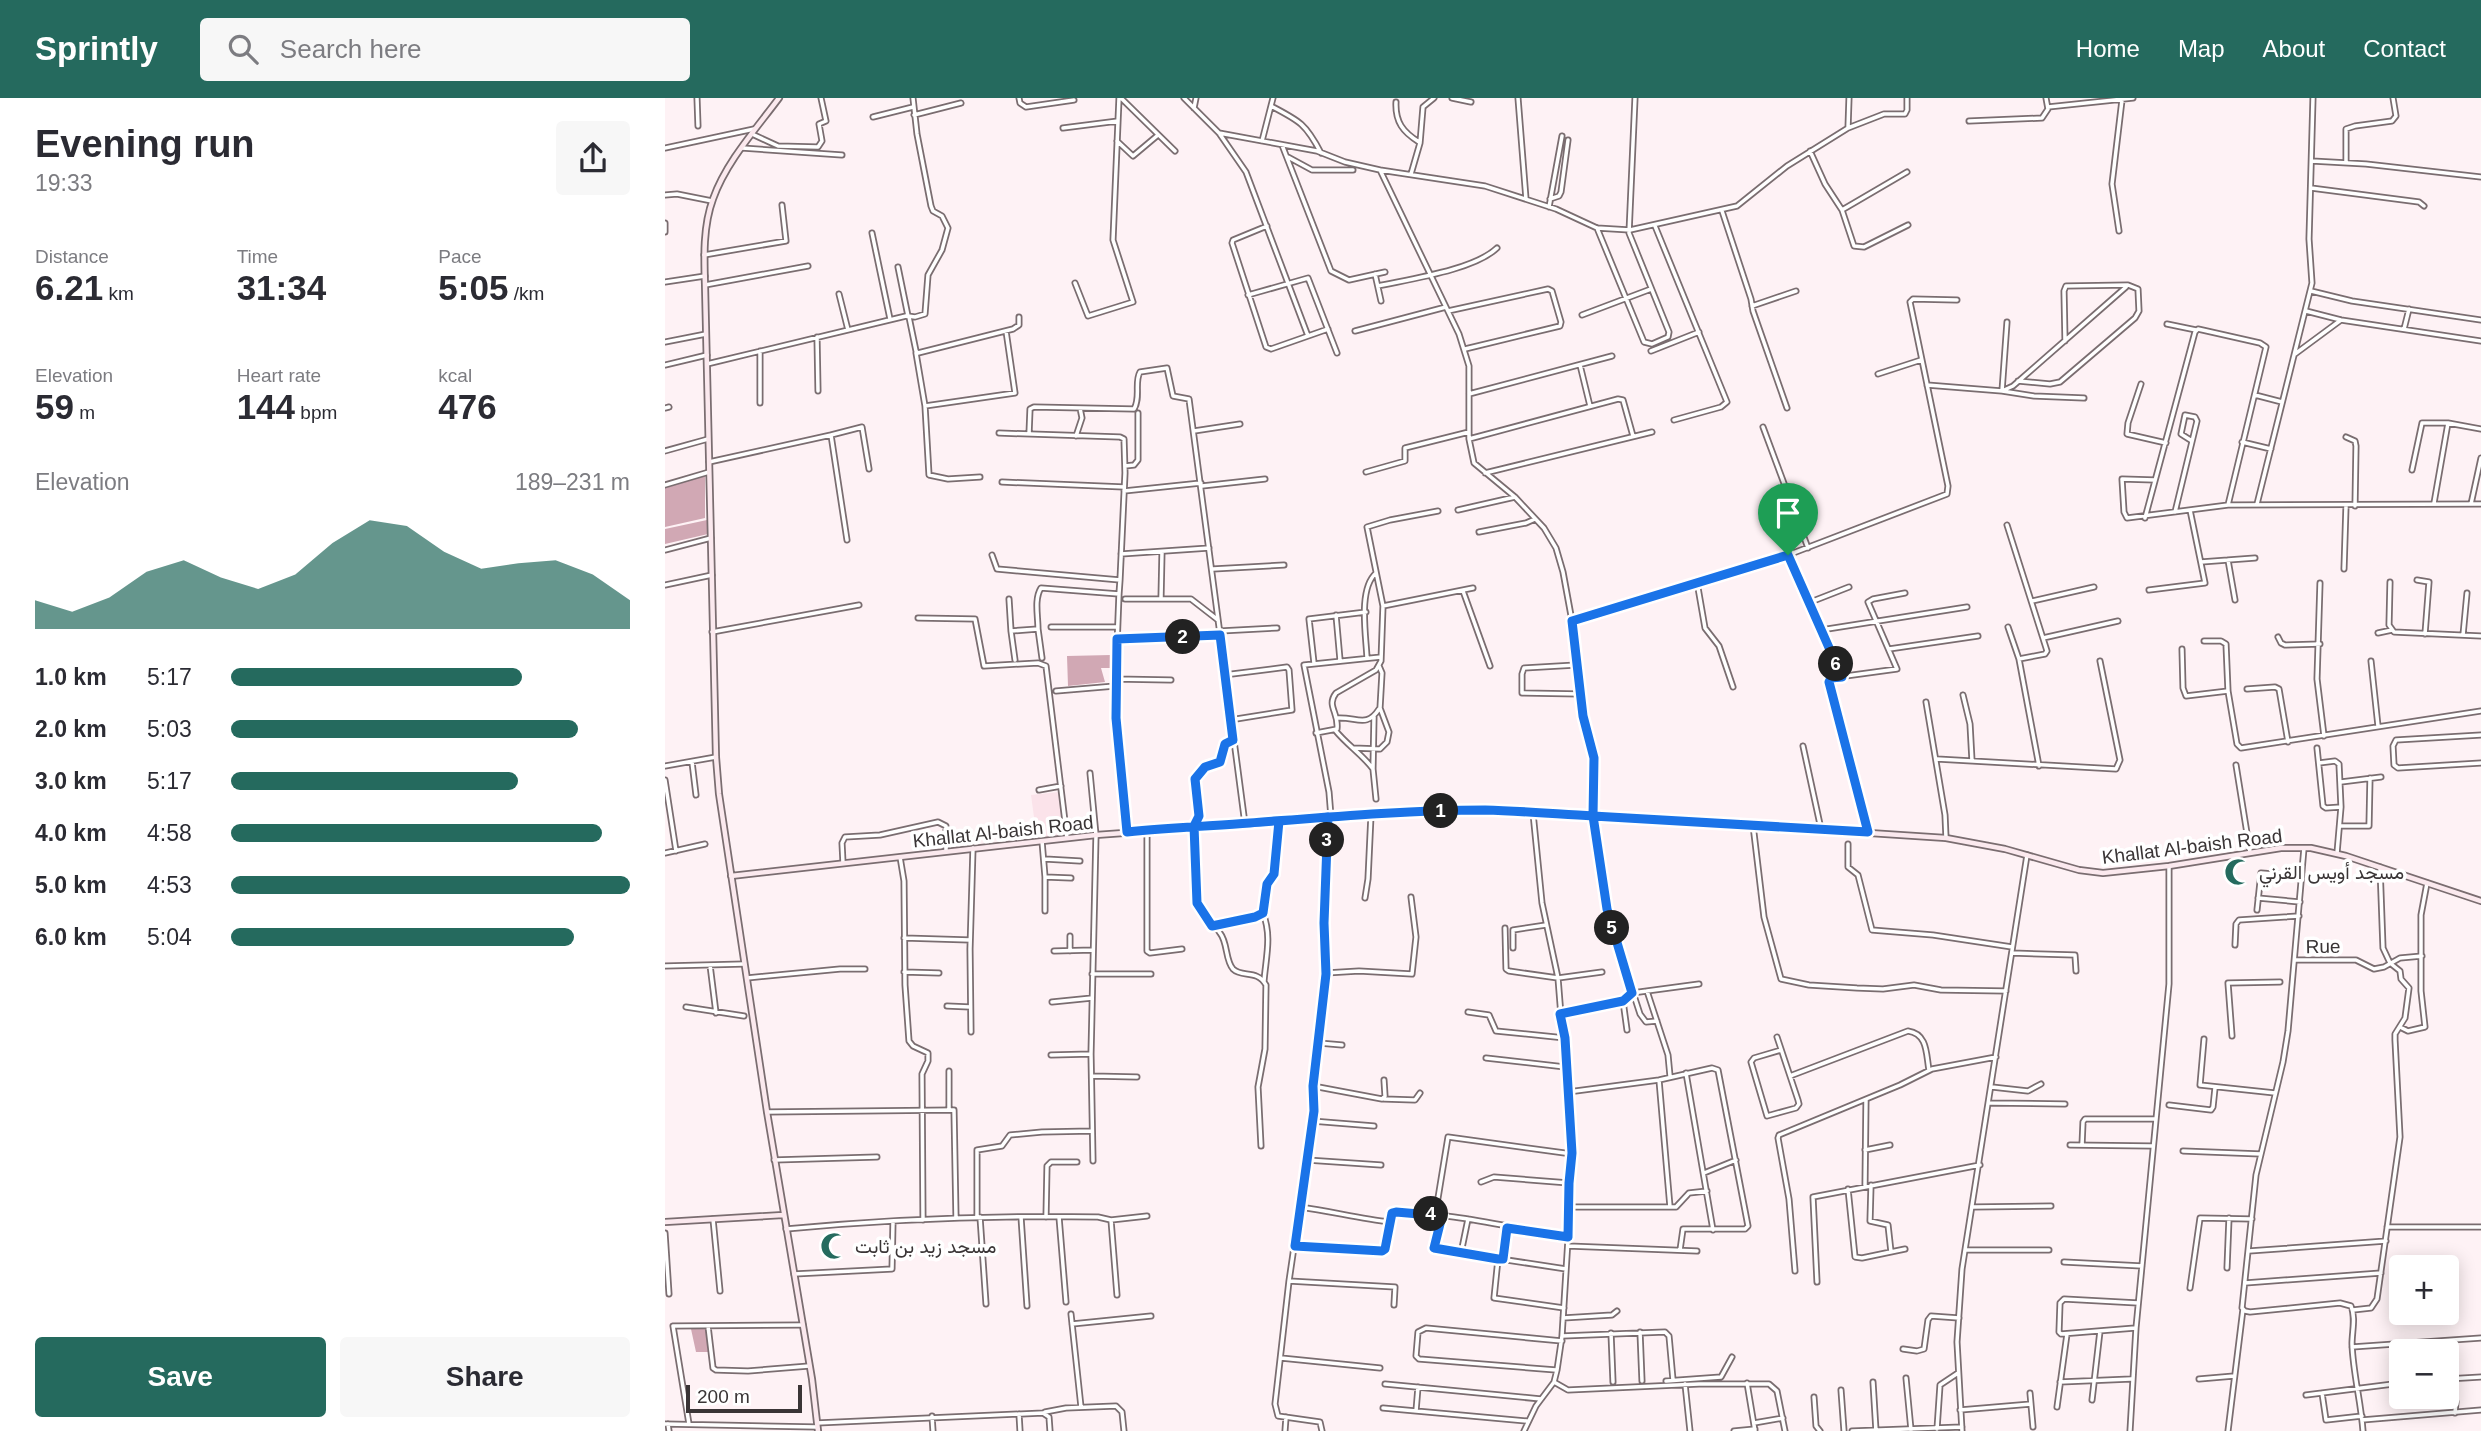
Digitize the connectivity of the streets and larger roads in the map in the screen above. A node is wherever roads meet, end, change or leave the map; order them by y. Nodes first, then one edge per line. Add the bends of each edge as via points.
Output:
1 (697, 98) edge
2 (779, 98) edge
3 (821, 98) edge
4 (913, 98) edge
5 (1019, 98) edge
6 (1120, 98) edge
7 (1184, 98) edge
8 (1196, 98) edge
9 (1273, 98) edge
10 (1434, 98) edge
11 (1452, 98) edge
12 (1518, 98) edge
13 (1635, 98) edge
14 (1849, 98) edge
15 (1907, 98) edge
16 (2046, 98) edge
17 (2133, 98) edge
18 (2313, 98) edge
19 (2393, 98) edge
20 (1074, 100) dead end
21 (2122, 100) edge
22 (1396, 102) dead end
23 (1471, 102) dead end
24 (961, 103) dead end
25 (1271, 106) junction
26 (913, 107) junction
27 (2048, 107) junction
28 (1194, 108) junction
29 (914, 115) junction
30 (873, 117) dead end
31 (1118, 121) junction
32 (1969, 121) dead end
33 (698, 126) dead end
34 (756, 128) junction
35 (1063, 128) dead end
36 (1848, 128) junction
37 (1219, 133) junction
38 (752, 134) junction
39 (1158, 135) junction
40 (1562, 136) dead end
41 (1568, 140) dead end
42 (1117, 141) junction
43 (1262, 141) junction
44 (1420, 143) junction
45 (1282, 145) junction
46 (665, 148) edge
47 (742, 148) junction
48 (1175, 151) dead end
49 (1810, 151) junction
50 (1321, 153) junction
51 (842, 155) dead end
52 (1286, 156) junction
53 (2312, 161) junction
54 (2346, 163) junction
55 (1353, 170) dead end
56 (1380, 170) junction
57 (1907, 172) dead end
58 (1411, 174) junction
59 (2481, 177) edge
60 (2311, 188) junction
61 (665, 195) edge
62 (1526, 199) junction
63 (1550, 199) junction
64 (712, 201) junction
65 (782, 205) dead end
66 (2424, 206) dead end
67 (1549, 207) junction
68 (1842, 210) junction
69 (1722, 211) junction
70 (665, 223) edge
71 (1908, 225) dead end
72 (1267, 226) junction
73 (1654, 226) junction
74 (1597, 228) junction
75 (1630, 230) junction
76 (665, 232) edge
77 (2119, 232) dead end
78 (872, 233) dead end
79 (1497, 248) dead end
80 (704, 255) junction
81 (808, 266) dead end
82 (898, 267) dead end
83 (1385, 272) dead end
84 (1375, 274) junction
85 (1431, 275) junction
86 (705, 276) junction
87 (665, 282) edge
88 (1075, 283) dead end
89 (1289, 283) junction
90 (705, 285) junction
91 (2128, 285) junction
92 (1378, 286) junction
93 (1651, 289) junction
94 (1797, 291) dead end
95 (2311, 291) junction
96 (839, 294) dead end
97 (1248, 295) junction
98 (1627, 300) junction
99 (1957, 300) dead end
100 (1381, 301) dead end
101 (1752, 306) junction
102 (1447, 309) junction
103 (2409, 309) junction
104 (2306, 311) junction
105 (1582, 315) dead end
106 (908, 316) junction
107 (1019, 317) dead end
108 (890, 319) junction
109 (2341, 320) junction
110 (2481, 320) edge
111 (2007, 321) dead end
112 (2167, 324) dead end
113 (1328, 329) junction
114 (2404, 329) junction
115 (848, 330) junction
116 (2196, 330) junction
117 (1006, 331) junction
118 (1355, 331) dead end
119 (1699, 332) junction
120 (706, 334) junction
121 (1308, 335) junction
122 (817, 337) junction
123 (2065, 341) junction
124 (2481, 341) edge
125 (665, 342) edge
126 (1465, 349) junction
127 (760, 351) junction
128 (1651, 351) dead end
129 (1337, 352) dead end
130 (916, 353) junction
131 (2295, 354) junction
132 (707, 355) junction
133 (1612, 356) dead end
134 (1921, 360) junction
135 (706, 364) junction
136 (665, 365) edge
137 (1580, 365) junction
138 (1878, 374) dead end
139 (2018, 382) junction
140 (2141, 384) dead end
141 (1927, 385) junction
142 (818, 391) dead end
143 (2002, 391) junction
144 (1469, 394) junction
145 (2255, 395) junction
146 (2084, 398) dead end
147 (2283, 402) junction
148 (760, 403) dead end
149 (925, 406) junction
150 (1590, 406) junction
151 (1080, 408) junction
152 (1787, 408) dead end
153 (1138, 413) dead end
154 (1674, 420) dead end
155 (2448, 423) junction
156 (1240, 424) dead end
157 (1763, 427) dead end
158 (2481, 429) edge
159 (1194, 431) junction
160 (1469, 432) junction
161 (1652, 432) dead end
162 (999, 433) dead end
163 (1029, 434) junction
164 (831, 435) junction
165 (1076, 436) junction
166 (1633, 436) junction
167 (2346, 437) dead end
168 (708, 439) junction
169 (1469, 439) junction
170 (2192, 441) junction
171 (2242, 442) junction
172 (2166, 443) junction
173 (2271, 449) junction
174 (665, 451) edge
175 (2481, 458) edge
176 (709, 462) junction
177 (1125, 466) junction
178 (869, 469) dead end
179 (2412, 471) dead end
180 (709, 472) junction
181 (1366, 472) dead end
182 (1485, 473) junction
183 (980, 477) dead end
184 (1265, 479) dead end
185 (2155, 480) junction
186 (1002, 482) dead end
187 (665, 485) edge
188 (1201, 485) junction
189 (1124, 489) junction
190 (1515, 497) junction
191 (2434, 504) junction
192 (2481, 504) edge
193 (2228, 505) junction
194 (2257, 505) junction
195 (2472, 505) junction
196 (2346, 506) junction
197 (2355, 506) junction
198 (1458, 509) dead end
199 (2190, 510) junction
200 (1438, 511) dead end
201 (2175, 512) junction
202 (2145, 517) junction
203 (1535, 519) junction
204 (2007, 525) dead end
205 (1479, 532) dead end
206 (711, 538) junction
207 (847, 540) dead end
208 (1209, 548) junction
209 (1808, 548) junction
210 (665, 550) edge
211 (1161, 552) junction
212 (1121, 554) junction
213 (992, 555) dead end
214 (1788, 555) junction
215 (2255, 558) dead end
216 (2228, 560) junction
217 (2201, 562) junction
218 (1284, 565) dead end
219 (1213, 569) junction
220 (2344, 569) dead end
221 (1376, 573) junction
222 (712, 575) junction
223 (1120, 580) junction
224 (2417, 580) dead end
225 (1697, 582) junction
226 (2390, 582) dead end
227 (2320, 583) dead end
228 (665, 585) edge
229 (1849, 587) dead end
230 (2094, 587) dead end
231 (1473, 588) dead end
232 (2149, 590) dead end
233 (1463, 591) junction
234 (1905, 593) dead end
235 (2467, 593) dead end
236 (1119, 594) junction
237 (1009, 599) dead end
238 (1125, 599) dead end
239 (1161, 599) junction
240 (2235, 600) dead end
241 (2032, 601) junction
242 (1808, 603) junction
243 (859, 605) dead end
244 (1384, 606) junction
245 (1967, 607) dead end
246 (1366, 612) junction
247 (1336, 615) junction
248 (918, 618) dead end
249 (1218, 620) junction
250 (1572, 621) junction
251 (1877, 621) junction
252 (2118, 621) dead end
253 (1117, 626) junction
254 (2008, 626) dead end
255 (1051, 627) dead end
256 (1277, 628) dead end
257 (1038, 629) junction
258 (1821, 630) junction
259 (2392, 630) junction
260 (1011, 631) junction
261 (712, 632) junction
262 (2378, 632) dead end
263 (1220, 633) junction
264 (2425, 634) junction
265 (2463, 635) junction
266 (1978, 636) dead end
267 (2481, 636) edge
268 (2278, 637) dead end
269 (2043, 638) junction
270 (1117, 639) junction
271 (2204, 641) dead end
272 (2320, 644) junction
273 (1889, 649) junction
274 (2182, 649) dead end
275 (1382, 657) junction
276 (1042, 658) dead end
277 (1367, 658) junction
278 (2019, 659) junction
279 (1015, 660) dead end
280 (1340, 660) junction
281 (2100, 661) dead end
282 (2371, 661) dead end
283 (1314, 663) junction
284 (1576, 665) junction
285 (1379, 666) junction
286 (1490, 666) dead end
287 (1224, 674) junction
288 (1842, 677) junction
289 (1115, 679) junction
290 (1171, 680) dead end
291 (1115, 686) junction
292 (1733, 687) dead end
293 (2247, 689) dead end
294 (1056, 691) dead end
295 (2228, 691) junction
296 (1580, 694) junction
297 (1963, 695) dead end
298 (1926, 702) dead end
299 (1380, 708) junction
300 (2481, 711) edge
301 (1374, 717) junction
302 (1338, 718) junction
303 (1230, 720) junction
304 (2378, 726) junction
305 (1335, 730) junction
306 (1316, 733) junction
307 (2481, 734) edge
308 (2324, 736) junction
309 (1233, 740) junction
310 (2288, 742) junction
311 (1803, 746) dead end
312 (1353, 748) junction
313 (1374, 748) junction
314 (2317, 748) dead end
315 (716, 757) junction
316 (1937, 759) junction
317 (1972, 761) junction
318 (692, 762) junction
319 (2319, 763) junction
320 (2481, 763) edge
321 (2236, 765) dead end
322 (665, 766) edge
323 (2039, 766) junction
324 (1373, 769) junction
325 (1090, 773) dead end
326 (2381, 777) dead end
327 (2370, 778) junction
328 (665, 780) edge
329 (2341, 782) junction
330 (1061, 786) junction
331 (1039, 790) dead end
332 (696, 795) dead end
333 (1376, 799) dead end
334 (2341, 807) junction
335 (1533, 813) junction
336 (1371, 815) junction
337 (1593, 816) junction
338 (1329, 817) junction
339 (1279, 821) junction
340 (1245, 824) junction
341 (1753, 825) junction
342 (1194, 826) junction
343 (2340, 826) junction
344 (1821, 829) junction
345 (1147, 830) junction
346 (1127, 832) junction
347 (1868, 832) junction
348 (1096, 835) junction
349 (1067, 838) junction
350 (1945, 838) junction
351 (1042, 841) junction
352 (705, 844) dead end
353 (1848, 844) dead end
354 (2304, 848) junction
355 (973, 849) junction
356 (676, 851) junction
357 (946, 851) junction
358 (2250, 852) junction
359 (665, 853) edge
360 (2337, 853) junction
361 (2027, 855) junction
362 (900, 857) junction
363 (1045, 859) junction
364 (1080, 861) dead end
365 (843, 863) junction
366 (2169, 866) junction
367 (2380, 867) junction
368 (731, 876) junction
369 (2302, 876) junction
370 (1045, 877) junction
371 (1071, 878) dead end
372 (2427, 883) junction
373 (1412, 897) dead end
374 (1365, 898) dead end
375 (2258, 898) junction
376 (2481, 901) edge
377 (2300, 902) junction
378 (2257, 910) dead end
379 (1045, 911) dead end
380 (1263, 913) junction
381 (2299, 916) junction
382 (1546, 925) junction
383 (1212, 926) junction
384 (1505, 928) dead end
385 (1070, 936) dead end
386 (904, 938) junction
387 (970, 940) junction
388 (2235, 945) dead end
389 (2013, 947) junction
390 (1513, 948) dead end
391 (1182, 949) dead end
392 (1093, 950) junction
393 (1054, 951) dead end
394 (1070, 951) junction
395 (2012, 953) junction
396 (2422, 956) junction
397 (2295, 960) junction
398 (744, 964) junction
399 (2389, 964) junction
400 (665, 965) edge
401 (710, 965) junction
402 (865, 969) dead end
403 (2076, 971) dead end
404 (904, 972) junction
405 (1602, 972) dead end
406 (939, 974) dead end
407 (1092, 974) junction
408 (1151, 974) dead end
409 (1326, 974) junction
410 (747, 978) junction
411 (1558, 978) junction
412 (1264, 981) junction
413 (2280, 982) dead end
414 (1699, 984) dead end
415 (1647, 991) junction
416 (2006, 991) junction
417 (1632, 993) junction
418 (1092, 998) junction
419 (1623, 1001) junction
420 (1052, 1002) dead end
421 (947, 1006) dead end
422 (686, 1007) dead end
423 (971, 1007) junction
424 (1468, 1012) dead end
425 (716, 1013) junction
426 (1560, 1014) junction
427 (744, 1016) dead end
428 (1657, 1021) junction
429 (2401, 1028) junction
430 (1627, 1030) dead end
431 (971, 1032) dead end
432 (2232, 1036) dead end
433 (1777, 1037) dead end
434 (1565, 1038) junction
435 (2204, 1039) dead end
436 (1319, 1043) junction
437 (1342, 1045) dead end
438 (1781, 1050) junction
439 (1091, 1054) junction
440 (1051, 1055) dead end
441 (1996, 1056) junction
442 (1486, 1058) dead end
443 (1565, 1068) junction
444 (949, 1071) dead end
445 (1929, 1071) junction
446 (1686, 1073) junction
447 (1092, 1076) junction
448 (1670, 1076) junction
449 (1790, 1076) junction
450 (1137, 1077) dead end
451 (1384, 1080) dead end
452 (1659, 1080) junction
453 (2041, 1084) dead end
454 (1313, 1086) junction
455 (1992, 1087) junction
456 (2215, 1088) junction
457 (1568, 1092) junction
458 (1420, 1093) dead end
459 (2275, 1093) junction
460 (1382, 1099) junction
461 (1865, 1100) junction
462 (1990, 1103) junction
463 (2065, 1104) dead end
464 (2169, 1105) dead end
465 (949, 1108) junction
466 (922, 1110) junction
467 (767, 1112) junction
468 (2155, 1119) junction
469 (1312, 1121) junction
470 (1374, 1126) dead end
471 (1092, 1131) junction
472 (1890, 1145) dead end
473 (2070, 1145) dead end
474 (2082, 1145) junction
475 (1261, 1146) dead end
476 (2153, 1146) junction
477 (1865, 1150) junction
478 (2183, 1150) dead end
479 (1572, 1153) junction
480 (2261, 1153) junction
481 (877, 1157) dead end
482 (774, 1160) junction
483 (1307, 1160) junction
484 (1736, 1160) junction
485 (1093, 1161) dead end
486 (1077, 1162) dead end
487 (1381, 1165) dead end
488 (1980, 1165) junction
489 (1704, 1173) junction
490 (1481, 1182) dead end
491 (1569, 1183) junction
492 (1871, 1185) junction
493 (1865, 1186) junction
494 (1848, 1189) junction
495 (1707, 1191) junction
496 (1438, 1198) dead end
497 (1300, 1206) junction
498 (2051, 1206) dead end
499 (1570, 1207) junction
500 (1670, 1207) junction
501 (1973, 1207) junction
502 (783, 1215) junction
503 (1147, 1216) dead end
504 (1442, 1216) junction
505 (978, 1217) junction
506 (1021, 1217) junction
507 (1047, 1217) junction
508 (1059, 1217) junction
509 (956, 1218) junction
510 (2229, 1218) junction
511 (713, 1219) junction
512 (1468, 1219) junction
513 (2252, 1219) junction
514 (923, 1220) junction
515 (1111, 1220) junction
516 (665, 1222) edge
517 (893, 1222) junction
518 (1390, 1222) junction
519 (2387, 1227) junction
520 (2481, 1227) edge
521 (1507, 1228) junction
522 (786, 1229) junction
523 (1713, 1230) junction
524 (665, 1233) edge
525 (1568, 1237) junction
526 (2386, 1241) junction
527 (1295, 1246) junction
528 (1568, 1246) junction
529 (1679, 1250) junction
530 (1905, 1250) dead end
531 (1965, 1250) junction
532 (2049, 1250) dead end
533 (1697, 1251) dead end
534 (2249, 1251) junction
535 (1461, 1252) junction
536 (1891, 1252) junction
537 (1500, 1259) junction
538 (2064, 1262) dead end
539 (2142, 1266) junction
540 (2227, 1268) dead end
541 (1566, 1269) junction
542 (1795, 1271) dead end
543 (793, 1273) junction
544 (2381, 1273) junction
545 (1289, 1281) junction
546 (1817, 1282) dead end
547 (2245, 1283) junction
548 (2190, 1288) dead end
549 (720, 1291) dead end
550 (669, 1294) dead end
551 (1117, 1295) dead end
552 (1066, 1302) dead end
553 (2138, 1303) junction
554 (986, 1304) dead end
555 (1394, 1305) dead end
556 (1027, 1307) dead end
557 (1564, 1308) junction
558 (2243, 1310) junction
559 (2353, 1310) junction
560 (1617, 1311) dead end
561 (1071, 1314) dead end
562 (1151, 1316) dead end
563 (1563, 1318) junction
564 (1959, 1318) junction
565 (1072, 1324) junction
566 (803, 1325) junction
567 (708, 1326) junction
568 (2136, 1328) junction
569 (2100, 1331) junction
570 (1640, 1332) junction
571 (1611, 1333) junction
572 (2067, 1334) junction
573 (1562, 1338) junction
574 (2481, 1338) edge
575 (2353, 1347) junction
576 (1903, 1349) dead end
577 (1731, 1357) dead end
578 (1281, 1358) junction
579 (809, 1366) junction
580 (1380, 1368) dead end
581 (1557, 1370) junction
582 (1958, 1373) junction
583 (2234, 1376) junction
584 (2481, 1377) edge
585 (1906, 1378) dead end
586 (2459, 1378) edge
587 (2131, 1379) junction
588 (2199, 1379) dead end
589 (1673, 1380) junction
590 (1641, 1381) dead end
591 (1666, 1381) dead end
592 (2094, 1381) junction
593 (1554, 1382) junction
594 (1613, 1382) dead end
595 (1873, 1382) dead end
596 (2060, 1382) junction
597 (1747, 1383) junction
598 (1385, 1384) dead end
599 (1685, 1384) junction
600 (2389, 1385) edge
601 (1418, 1387) junction
602 (2357, 1388) junction
603 (1841, 1390) dead end
604 (2030, 1392) dead end
605 (2322, 1393) junction
606 (2306, 1395) dead end
607 (1814, 1397) dead end
608 (1541, 1399) junction
609 (2092, 1400) dead end
610 (2031, 1404) junction
611 (1081, 1407) junction
612 (2057, 1407) dead end
613 (1383, 1408) dead end
614 (1960, 1409) junction
615 (2455, 1409) edge
616 (2481, 1410) edge
617 (1416, 1411) junction
618 (1043, 1413) junction
619 (2455, 1413) junction
620 (1019, 1414) junction
621 (932, 1416) junction
622 (1286, 1417) junction
623 (1783, 1418) junction
624 (2362, 1418) junction
625 (1527, 1421) junction
626 (1754, 1423) junction
627 (667, 1424) edge
628 (689, 1424) junction
629 (817, 1427) edge
630 (2033, 1427) dead end
631 (1937, 1429) junction
632 (1962, 1429) edge
633 (1755, 1430) edge
634 (1911, 1430) edge
635 (669, 1431) edge
636 (933, 1431) edge
637 (1020, 1431) edge
638 (1050, 1431) edge
639 (1124, 1431) edge
640 (1285, 1431) edge
641 (1322, 1431) edge
642 (1524, 1431) edge
643 (1690, 1431) edge
644 (1734, 1431) edge
645 (1785, 1431) edge
646 (1819, 1431) edge
647 (1844, 1431) edge
648 (1852, 1431) edge
649 (1876, 1431) edge
650 (2130, 1431) edge
651 (2228, 1431) edge
652 (2363, 1431) edge

1 - 33 street
2 - 34 street
3 - 38 street via 826,121 820,124 818,147 778,146
4 - 26 street
5 - 20 street via 1026,107
6 - 31 street
6 - 39 street
7 - 28 street
8 - 28 street
9 - 25 street
10 - 44 street via 1423,107
11 - 23 street
12 - 62 street
13 - 75 street
14 - 36 street
15 - 36 street via 1905,114 1884,114
16 - 27 street
17 - 21 street
18 - 53 street
19 - 54 street via 2396,116 2392,121 2346,129
21 - 27 street
21 - 77 street via 2112,184
22 - 44 street via 1402,130
24 - 29 street
25 - 43 street
25 - 50 street via 1304,126
26 - 29 street
26 - 30 street
27 - 32 street via 2042,118
28 - 37 street
29 - 106 street via 931,206 948,228 928,275 927,311
31 - 35 street
31 - 42 street
34 - 38 street
34 - 46 street
36 - 49 street
37 - 43 street
37 - 72 street via 1247,172
38 - 47 street
39 - 42 street via 1133,156
39 - 48 street
40 - 63 street
41 - 63 street via 1561,192
42 - 88 street via 1113,240 1133,302 1088,316
43 - 45 street
44 - 58 street
45 - 50 street
45 - 52 street
47 - 51 street
47 - 64 street
49 - 68 street
49 - 69 street via 1741,204
50 - 56 street
52 - 55 street via 1312,170
52 - 84 street via 1331,271 1349,280
53 - 54 street
53 - 60 street
54 - 59 street
56 - 58 street
56 - 85 street
57 - 68 street
58 - 62 street via 1485,186
60 - 66 street
60 - 95 street
61 - 64 street
62 - 67 street
63 - 67 street
64 - 80 street
65 - 80 street via 786,242
67 - 74 street
68 - 71 street via 1857,247
69 - 73 street
69 - 101 street
70 - 76 street
72 - 89 street
72 - 97 street via 1232,242
73 - 75 street
73 - 119 street
74 - 75 street
74 - 98 street
75 - 93 street
78 - 108 street
79 - 85 street via 1478,261
80 - 86 street
81 - 90 street
82 - 106 street
83 - 84 street
84 - 92 street
85 - 92 street
85 - 102 street
86 - 87 street
86 - 90 street
89 - 97 street
89 - 113 street via 1310,279
89 - 121 street
90 - 120 street
91 - 123 street
91 - 123 street via 2065,287
91 - 139 street via 2139,292 2136,318 2060,382
92 - 100 street
93 - 98 street
93 - 98 street via 1668,337 1652,344 1644,342
94 - 101 street
95 - 103 street
95 - 104 street
96 - 115 street
97 - 121 street via 1268,349
98 - 105 street
99 - 134 street via 1911,300
101 - 152 street
102 - 118 street
102 - 126 street
102 - 126 street via 1552,291 1560,326
103 - 110 street
103 - 114 street
104 - 109 street
104 - 131 street
106 - 108 street
106 - 130 street
107 - 117 street via 1017,327
108 - 115 street
109 - 114 street
109 - 131 street
111 - 143 street
112 - 116 street
113 - 121 street
113 - 129 street
114 - 124 street
115 - 122 street
116 - 145 street via 2265,345
116 - 172 street
117 - 130 street
117 - 149 street via 1015,393
119 - 128 street
119 - 154 street via 1727,403
120 - 125 street
120 - 132 street
122 - 127 street
122 - 142 street
123 - 139 street
126 - 144 street
127 - 135 street
127 - 148 street
130 - 149 street
131 - 147 street
132 - 135 street
132 - 136 street
133 - 137 street
134 - 138 street
134 - 141 street
135 - 168 street
137 - 144 street
137 - 150 street
139 - 143 street
140 - 172 street via 2127,434
141 - 143 street
141 - 209 street via 1947,494
143 - 146 street
144 - 160 street
145 - 147 street
145 - 171 street
147 - 173 street
149 - 183 street via 929,475
150 - 166 street via 1621,399
150 - 169 street
151 - 159 street via 1135,409 1138,373 1167,368 1173,396 1189,399
151 - 163 street via 1032,408
151 - 165 street
153 - 177 street via 1138,460
155 - 158 street
155 - 179 street via 2422,423
155 - 191 street
156 - 159 street
157 - 209 street
159 - 188 street
160 - 169 street
160 - 181 street via 1405,448 1405,461
161 - 166 street
162 - 163 street
163 - 165 street
164 - 176 street
164 - 178 street via 862,427
164 - 207 street
165 - 177 street via 1122,438
166 - 182 street
167 - 197 street via 2356,446
168 - 174 street
168 - 176 street
169 - 182 street via 1474,463
170 - 170 street via 2197,418 2185,415 2181,434
170 - 201 street
171 - 173 street
171 - 193 street
172 - 185 street
173 - 194 street
175 - 195 street
176 - 180 street
177 - 189 street
180 - 187 street
180 - 206 street
182 - 190 street
184 - 188 street
185 - 202 street
185 - 202 street via 2121,480 2126,517
186 - 189 street
188 - 189 street
188 - 208 street
189 - 212 street
190 - 198 street
190 - 203 street
191 - 195 street
191 - 197 street
192 - 195 street
193 - 194 street
193 - 199 street
194 - 196 street
196 - 197 street
196 - 220 street
199 - 201 street
199 - 217 street
200 - 221 street via 1367,527
201 - 202 street
203 - 205 street
203 - 250 street via 1556,548
204 - 241 street
206 - 210 street
206 - 222 street
208 - 211 street
208 - 219 street
209 - 214 street
211 - 212 street
211 - 239 street
212 - 223 street
213 - 223 street via 1000,569
214 - 225 street
214 - 242 street
215 - 216 street
216 - 217 street
216 - 240 street
217 - 232 street via 2204,584
218 - 219 street
219 - 249 street
221 - 244 street
221 - 246 street via 1366,590
222 - 228 street
222 - 261 street
223 - 236 street
224 - 264 street via 2429,582
225 - 250 street
225 - 292 street via 1705,628 1719,646
226 - 259 street
227 - 272 street
229 - 242 street
230 - 241 street
231 - 233 street
233 - 244 street
233 - 286 street
234 - 251 street via 1869,600
235 - 265 street
236 - 253 street
236 - 257 street via 1041,588
237 - 260 street
238 - 239 street
239 - 249 street via 1191,599
241 - 269 street
242 - 258 street
243 - 261 street
244 - 275 street
245 - 251 street
246 - 247 street
246 - 277 street
247 - 280 street
247 - 283 street via 1309,620
248 - 330 street via 975,619 984,666 1046,666
249 - 263 street
250 - 284 street
251 - 258 street
251 - 273 street
252 - 269 street
253 - 255 street
253 - 270 street
254 - 278 street
256 - 263 street
257 - 260 street
257 - 276 street
258 - 288 street
259 - 262 street
259 - 264 street
260 - 279 street
261 - 315 street
263 - 270 street
263 - 287 street
264 - 265 street
265 - 267 street
266 - 273 street
268 - 272 street via 2285,645
269 - 278 street via 2047,653
270 - 289 street
271 - 295 street via 2226,644
272 - 308 street via 2317,680
273 - 288 street via 1896,670
274 - 295 street via 2186,696
275 - 277 street
275 - 285 street
277 - 280 street
278 - 323 street
280 - 283 street
281 - 323 street via 2120,765 2112,770
282 - 304 street
283 - 306 street via 1303,667
284 - 296 street
284 - 296 street via 1524,668 1522,693
285 - 299 street
285 - 302 street via 1336,694 1331,703
287 - 303 street
287 - 303 street via 1289,670 1292,710
288 - 347 street via 1829,682
289 - 290 street
289 - 291 street
291 - 294 street
291 - 346 street
293 - 310 street via 2279,689
295 - 310 street via 2239,747
296 - 337 street via 1594,758
297 - 317 street via 1971,724
298 - 316 street
299 - 301 street
299 - 313 street via 1389,732 1383,748
300 - 304 street
301 - 302 street via 1366,721
301 - 313 street
302 - 305 street
303 - 309 street
304 - 308 street
305 - 306 street
305 - 312 street
306 - 338 street via 1329,792
307 - 320 street via 2396,740 2393,746 2398,768
308 - 310 street
309 - 340 street
309 - 342 street via 1225,744 1220,762 1205,767 1195,779 1199,816
311 - 344 street
312 - 313 street
312 - 324 street
313 - 324 street
314 - 319 street
315 - 318 street
315 - 368 street
316 - 317 street
316 - 350 street
317 - 323 street
318 - 322 street
318 - 332 street
319 - 329 street via 2338,763
319 - 334 street via 2323,806
321 - 358 street
324 - 333 street
325 - 348 street
326 - 327 street
327 - 329 street
327 - 343 street via 2369,826
328 - 356 street
329 - 334 street
330 - 331 street
330 - 349 street
334 - 343 street
335 - 336 street, Khallat Al-baish Road via 1486,810
335 - 337 street, Khallat Al-baish Road
335 - 382 street
336 - 338 street, Khallat Al-baish Road
336 - 374 street
337 - 341 street, Khallat Al-baish Road
337 - 417 street via 1607,909
338 - 339 street, Khallat Al-baish Road
338 - 409 street
339 - 340 street, Khallat Al-baish Road
339 - 380 street via 1274,874 1267,884
340 - 342 street, Khallat Al-baish Road
341 - 344 street, Khallat Al-baish Road
341 - 416 street via 1764,916 1781,979 1857,988 1914,985
342 - 345 street, Khallat Al-baish Road
342 - 383 street via 1197,903
343 - 360 street
344 - 347 street, Khallat Al-baish Road
345 - 346 street, Khallat Al-baish Road
345 - 391 street via 1147,951
346 - 348 street, Khallat Al-baish Road
347 - 350 street, Khallat Al-baish Road
348 - 349 street, Khallat Al-baish Road
348 - 392 street
349 - 351 street, Khallat Al-baish Road
350 - 361 street, Khallat Al-baish Road
351 - 355 street, Khallat Al-baish Road
351 - 363 street
352 - 356 street
353 - 389 street via 1849,869 1858,875 1872,930
354 - 358 street, Khallat Al-baish Road
354 - 360 street, Khallat Al-baish Road
354 - 369 street
355 - 357 street, Khallat Al-baish Road
355 - 387 street
356 - 359 street
357 - 362 street, Khallat Al-baish Road
357 - 365 street via 946,826 938,822 880,835 845,837
358 - 366 street, Khallat Al-baish Road
360 - 367 street, Khallat Al-baish Road
361 - 366 street, Khallat Al-baish Road via 2103,873
361 - 389 street
362 - 365 street, Khallat Al-baish Road
362 - 386 street
363 - 364 street
363 - 370 street
365 - 368 street, Khallat Al-baish Road
366 - 468 street via 2169,984
367 - 372 street, Khallat Al-baish Road
367 - 399 street via 2383,948
368 - 398 street
369 - 375 street via 2261,873
369 - 377 street
370 - 371 street
370 - 379 street
372 - 376 street, Khallat Al-baish Road
372 - 396 street via 2421,915
373 - 409 street via 1416,937 1412,974
375 - 377 street
375 - 378 street
377 - 381 street
380 - 383 street
380 - 412 street via 1268,928
381 - 388 street, Rue via 2239,920
381 - 397 street
382 - 390 street via 1513,930
382 - 411 street
383 - 412 street via 1223,936 1232,968
384 - 411 street via 1507,971
385 - 394 street
386 - 387 street
386 - 404 street
387 - 423 street
389 - 395 street
392 - 394 street
392 - 407 street
393 - 394 street
395 - 403 street via 2075,955
395 - 416 street
396 - 399 street, Rue
396 - 429 street via 2425,1027
397 - 399 street, Rue via 2356,960 2374,969
397 - 459 street via 2288,1031
398 - 401 street
398 - 410 street
399 - 429 street via 2400,971 2409,988
400 - 401 street
401 - 425 street
402 - 410 street
404 - 406 street
404 - 466 street via 909,1041 929,1058 922,1073
405 - 411 street
407 - 408 street
407 - 418 street
409 - 436 street
410 - 467 street
411 - 426 street
412 - 475 street via 1265,1049 1258,1087
413 - 432 street via 2228,983
414 - 415 street
415 - 417 street
415 - 428 street
416 - 441 street
417 - 419 street
417 - 428 street via 1642,1019
418 - 420 street
418 - 439 street
419 - 426 street
419 - 430 street
421 - 423 street
422 - 425 street
423 - 431 street
424 - 434 street via 1489,1015 1496,1031
425 - 427 street
426 - 434 street
428 - 448 street
429 - 519 street via 2395,1034 2400,1137
433 - 438 street
434 - 443 street
435 - 456 street via 2200,1086
436 - 437 street
436 - 454 street
438 - 449 street
438 - 449 street via 1751,1062 1767,1116 1799,1106
439 - 440 street
439 - 447 street
441 - 445 street
441 - 455 street
442 - 443 street
443 - 457 street
444 - 465 street
445 - 449 street via 1923,1040 1909,1031
445 - 461 street
446 - 448 street
446 - 484 street via 1718,1070
446 - 489 street
447 - 450 street
447 - 471 street
448 - 452 street
451 - 460 street
452 - 457 street
452 - 500 street
453 - 455 street via 2028,1091
454 - 460 street
454 - 469 street
455 - 462 street
456 - 459 street
456 - 464 street via 2211,1110
457 - 479 street
458 - 460 street via 1415,1100
459 - 480 street
461 - 477 street
461 - 542 street via 1778,1136
462 - 463 street
462 - 488 street
465 - 466 street
465 - 509 street via 955,1112
466 - 467 street
466 - 514 street
467 - 482 street
468 - 474 street via 2085,1119
468 - 476 street
469 - 470 street
469 - 483 street
471 - 485 street
471 - 505 street via 1014,1135 1002,1146 977,1150
472 - 477 street
473 - 474 street
474 - 476 street
476 - 539 street
477 - 493 street
478 - 480 street
479 - 491 street
479 - 496 street via 1448,1137
480 - 513 street
481 - 482 street
482 - 502 street
483 - 487 street
483 - 497 street
484 - 489 street
484 - 523 street via 1748,1226
486 - 507 street via 1047,1166
488 - 492 street
488 - 501 street
489 - 495 street
490 - 491 street via 1494,1177
491 - 499 street
492 - 493 street
492 - 536 street via 1870,1222 1888,1224
493 - 494 street
494 - 536 street via 1855,1257
494 - 546 street via 1812,1199
495 - 500 street via 1691,1192 1678,1206
495 - 523 street
497 - 518 street
497 - 527 street
498 - 501 street
499 - 500 street
499 - 525 street
501 - 531 street
502 - 511 street
502 - 522 street
503 - 515 street
504 - 512 street
504 - 518 street via 1394,1212
504 - 535 street via 1434,1248
505 - 506 street
505 - 509 street
505 - 554 street
506 - 507 street
506 - 556 street
507 - 508 street
508 - 515 street
508 - 552 street
509 - 514 street
510 - 513 street
510 - 540 street
510 - 548 street via 2200,1219
511 - 516 street
511 - 549 street
512 - 521 street
512 - 535 street
513 - 534 street
514 - 517 street
515 - 551 street
517 - 522 street
517 - 543 street via 893,1269
518 - 527 street via 1382,1251
519 - 520 street
519 - 526 street
521 - 525 street
521 - 537 street
522 - 543 street
523 - 529 street via 1683,1229
524 - 550 street
525 - 528 street
526 - 534 street
526 - 544 street
527 - 545 street
528 - 529 street
528 - 541 street
529 - 533 street
530 - 536 street
531 - 532 street
531 - 564 street
534 - 547 street
535 - 537 street
537 - 541 street
537 - 557 street via 1494,1298
538 - 539 street
539 - 553 street
541 - 557 street
543 - 566 street
544 - 547 street
544 - 559 street via 2375,1305
545 - 555 street via 1395,1287
545 - 578 street
547 - 558 street
553 - 568 street
553 - 572 street via 2062,1299 2059,1332
557 - 563 street
558 - 559 street via 2340,1303
558 - 583 street
559 - 575 street
560 - 563 street
561 - 565 street
562 - 565 street
563 - 573 street
564 - 576 street via 1931,1316 1924,1349
564 - 582 street
565 - 611 street
566 - 567 street
566 - 579 street
567 - 579 street via 716,1370
567 - 628 street via 673,1325
568 - 569 street
568 - 587 street
569 - 572 street
569 - 592 street
570 - 571 street
570 - 589 street via 1668,1333
570 - 590 street
571 - 573 street
571 - 594 street
572 - 596 street
573 - 581 street
573 - 581 street via 1423,1328 1415,1351 1419,1359
574 - 575 street
575 - 602 street
577 - 589 street via 1721,1377
578 - 580 street
578 - 622 street via 1275,1408 1277,1415
579 - 629 street
581 - 593 street
582 - 614 street
582 - 631 street via 1940,1385
583 - 588 street
583 - 651 street
584 - 586 street
585 - 634 street
587 - 592 street
587 - 650 street
589 - 591 street
592 - 596 street
592 - 609 street
593 - 599 street via 1568,1390
593 - 608 street
595 - 649 street
596 - 612 street
597 - 599 street
597 - 623 street via 1776,1387
597 - 626 street
598 - 601 street
599 - 643 street
600 - 602 street
601 - 608 street
601 - 617 street
602 - 605 street
602 - 624 street
603 - 647 street
604 - 610 street
605 - 606 street
605 - 624 street via 2326,1420
607 - 646 street
608 - 625 street
610 - 614 street
610 - 630 street
611 - 618 street
611 - 639 street via 1119,1407
613 - 617 street
614 - 632 street
615 - 619 street
616 - 619 street
617 - 625 street
618 - 620 street
618 - 638 street via 1049,1416
619 - 624 street
620 - 621 street
620 - 637 street
621 - 629 street
621 - 636 street
622 - 640 street
622 - 641 street via 1320,1422
623 - 626 street
623 - 645 street
624 - 652 street
625 - 642 street
626 - 633 street
627 - 628 street
627 - 635 street
628 - 629 street
631 - 632 street
631 - 634 street
633 - 644 street
634 - 649 street
648 - 649 street

